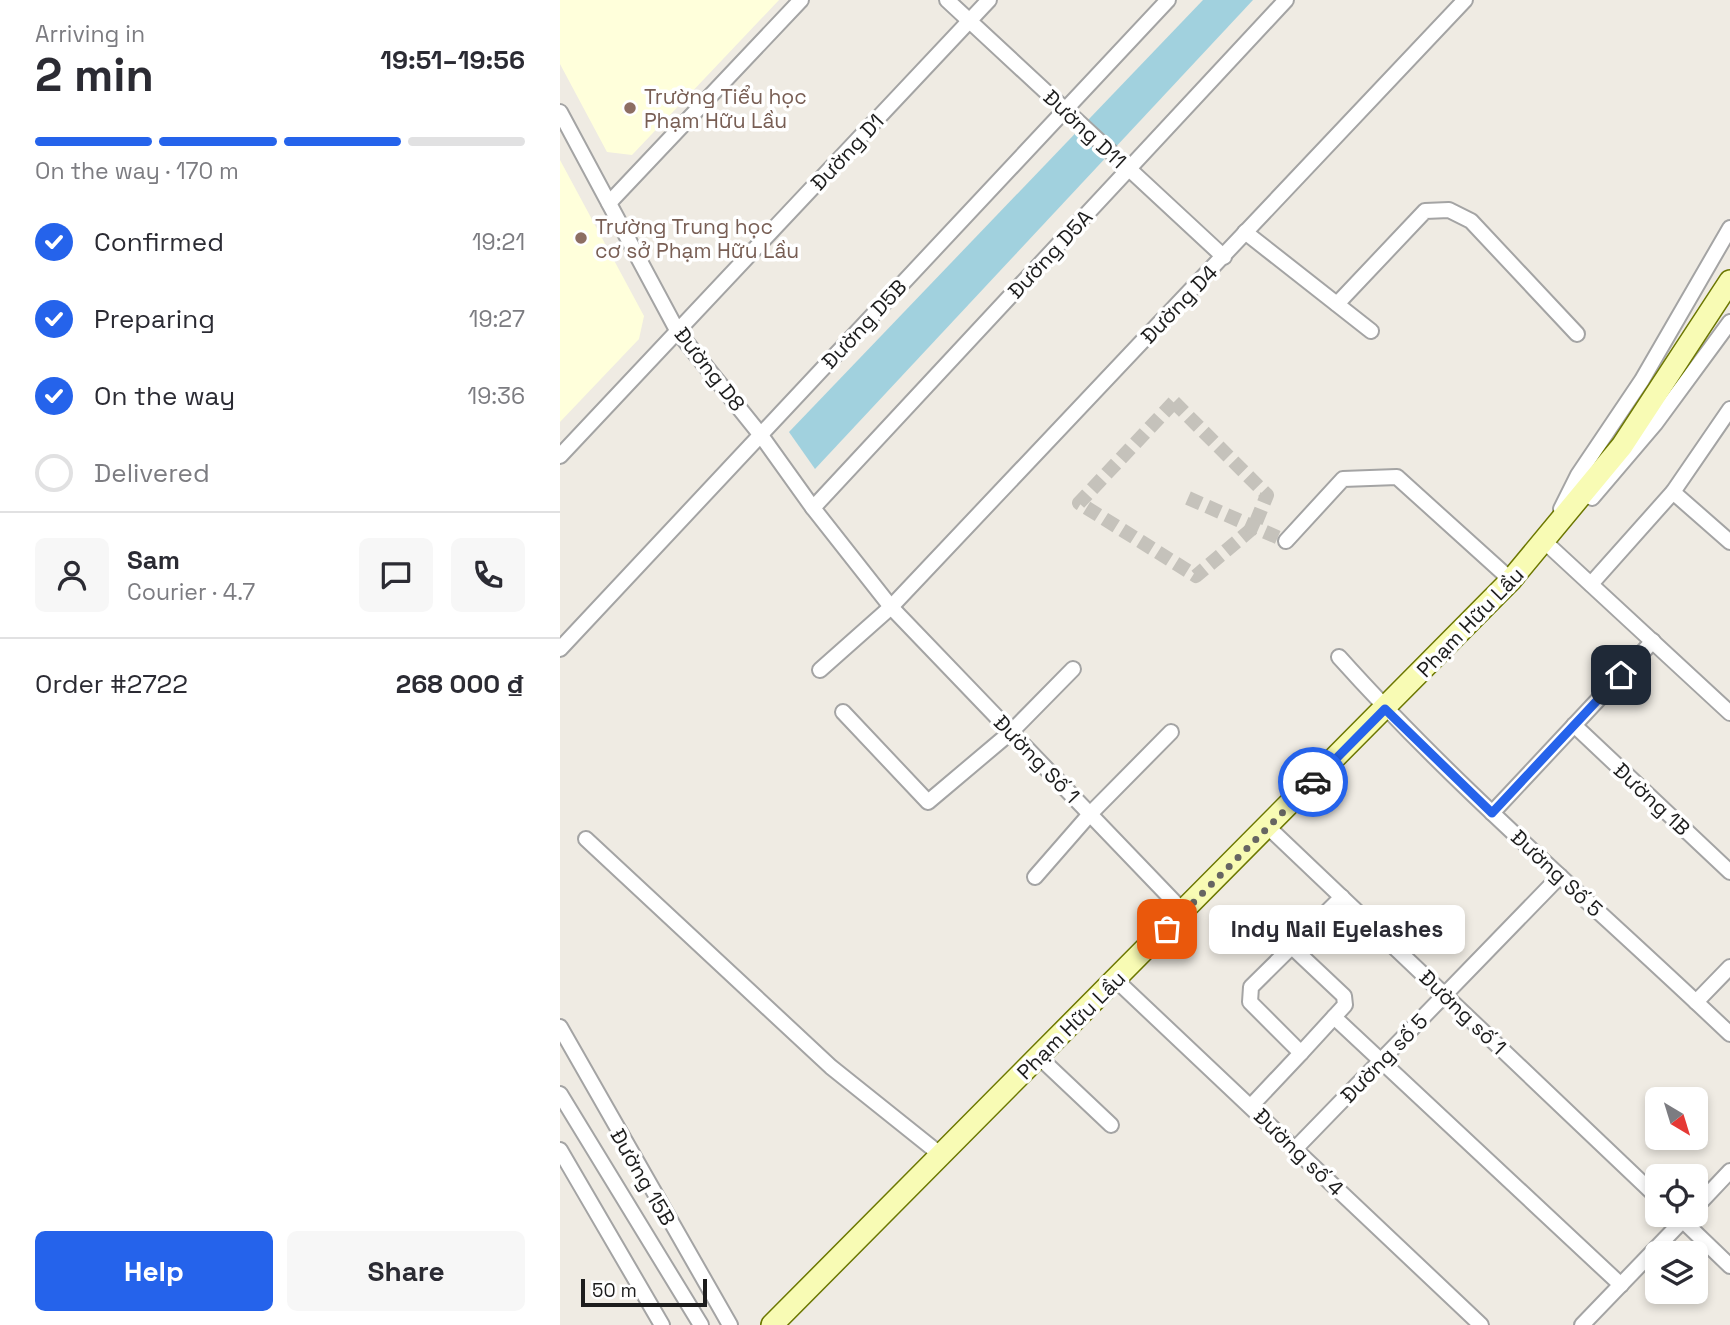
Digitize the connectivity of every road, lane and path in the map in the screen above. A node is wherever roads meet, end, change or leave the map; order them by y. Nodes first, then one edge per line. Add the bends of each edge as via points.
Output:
1 (801, 0) edge
2 (947, 0) edge
3 (989, 0) edge
4 (1168, 0) edge
5 (1286, 0) edge
6 (1465, 0) edge
7 (970, 21) junction
8 (560, 112) edge
9 (1069, 114) junction
10 (1128, 170) junction
11 (609, 203) junction
12 (1730, 228) edge
13 (1245, 232) junction
14 (1224, 257) junction
15 (1730, 281) edge
16 (1336, 304) junction
17 (1730, 322) edge
18 (1371, 331) dead end
19 (678, 332) junction
20 (1577, 334) dead end
21 (1730, 409) edge
22 (760, 434) junction
23 (560, 456) edge
24 (1673, 492) junction
25 (813, 508) junction
26 (1286, 541) dead end
27 (1545, 542) junction
28 (1730, 542) edge
29 (1511, 580) junction
30 (1591, 584) junction
31 (891, 607) junction
32 (1653, 641) junction
33 (560, 649) edge
34 (1339, 657) dead end
35 (1073, 669) dead end
36 (820, 670) dead end
37 (1385, 709) junction
38 (843, 712) dead end
39 (1730, 713) edge
40 (1574, 725) junction
41 (1011, 732) junction
42 (1171, 732) dead end
43 (1492, 813) junction
44 (1090, 814) junction
45 (1268, 827) junction
46 (586, 839) dead end
47 (1730, 872) edge
48 (1560, 876) junction
49 (1035, 877) dead end
50 (1342, 897) junction
51 (1184, 912) junction
52 (1292, 947) junction
53 (1730, 967) edge
54 (1116, 979) junction
55 (1445, 995) junction
56 (1696, 1002) junction
57 (1334, 1017) junction
58 (560, 1027) edge
59 (1730, 1034) edge
60 (1301, 1053) junction
61 (1039, 1057) junction
62 (1381, 1060) junction
63 (560, 1094) edge
64 (1251, 1106) junction
65 (1111, 1125) dead end
66 (1295, 1149) junction
67 (560, 1150) edge
68 (941, 1155) junction
69 (1730, 1171) edge
70 (1645, 1186) edge
71 (1708, 1194) edge
72 (1673, 1227) edge
73 (1692, 1227) edge
74 (1730, 1266) edge
75 (1621, 1285) junction
76 (775, 1324) edge
77 (662, 1325) edge
78 (701, 1325) edge
79 (730, 1325) edge
80 (1481, 1325) edge
81 (1582, 1325) edge

1 - 11 street
2 - 7 street, Đường D11
3 - 7 street, Đường D1
4 - 9 street, Đường D5B
5 - 10 street, Đường D5A
6 - 13 street, Đường D4
7 - 9 street, Đường D11
7 - 19 street, Đường D1
8 - 11 street, Đường D8
9 - 10 street, Đường D11
9 - 22 street, Đường D5B
10 - 14 street, Đường D11
10 - 25 street, Đường D5A
11 - 19 street, Đường D8
12 - 27 street, Phạm Hữu Lầu via 1642,380 1578,475
13 - 14 street, Đường D4
13 - 16 street
14 - 31 street, Đường D4
15 - 27 main road, Phạm Hữu Lầu via 1622,446
16 - 18 street
16 - 20 street via 1425,211 1449,209 1471,221
17 - 27 street, Phạm Hữu Lầu via 1620,466
19 - 22 street, Đường D8
19 - 23 street, Đường D1
21 - 24 street
22 - 25 street, Đường D8
22 - 33 street, Đường D5B
24 - 28 street
24 - 30 street
25 - 31 street, Đường D8
26 - 29 street via 1343,479 1397,477
27 - 29 main road, Phạm Hữu Lầu
27 - 30 street
29 - 37 main road, Phạm Hữu Lầu
30 - 32 street
31 - 36 street, Đường D4
31 - 41 street, Đường Số 1
32 - 39 street
32 - 40 street
34 - 37 street, Đường Số 5
35 - 41 street
37 - 43 street, Đường Số 5
37 - 45 main road, Phạm Hữu Lầu
38 - 41 street via 928,802
40 - 43 street
40 - 47 street, Đường 1B
41 - 44 street, Đường Số 1
42 - 44 street
43 - 48 street, Đường Số 5
44 - 49 street
44 - 51 street, Đường Số 1
45 - 50 street, Đường số 1
45 - 51 main road, Phạm Hữu Lầu
46 - 68 street via 831,1066
48 - 55 street, Đường số 5
48 - 56 street, Đường Số 5
50 - 52 street
50 - 55 street, Đường số 1
51 - 54 main road, Phạm Hữu Lầu
52 - 57 street via 1344,996 1345,1005
52 - 60 street via 1251,987 1250,1002
53 - 56 street
54 - 61 main road, Phạm Hữu Lầu
54 - 64 street, Đường số 4
55 - 62 street, Đường số 5
55 - 70 street, Đường số 1
56 - 59 street, Đường Số 5
57 - 60 street
57 - 62 street
58 - 79 street, Đường 15B
60 - 64 street
61 - 65 street
61 - 68 main road, Phạm Hữu Lầu
62 - 66 street, Đường số 5
62 - 75 street
63 - 78 street, Đường 15B
64 - 66 street, Đường số 4
66 - 80 street, Đường số 4
67 - 77 street
68 - 76 main road, Phạm Hữu Lầu
69 - 71 street
72 - 75 street
73 - 74 street
75 - 81 street

